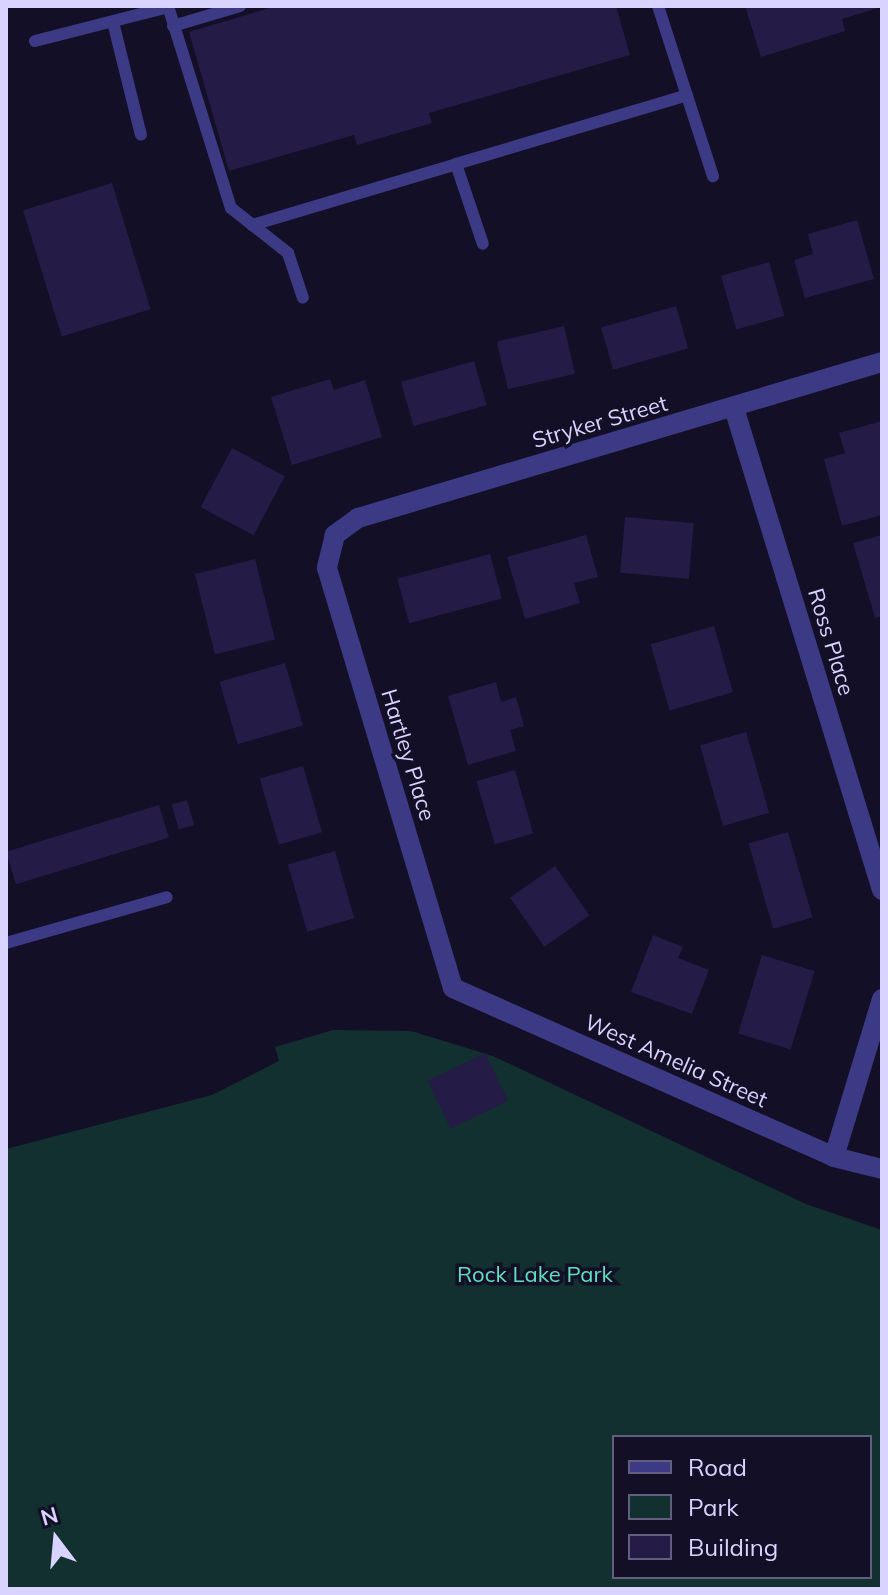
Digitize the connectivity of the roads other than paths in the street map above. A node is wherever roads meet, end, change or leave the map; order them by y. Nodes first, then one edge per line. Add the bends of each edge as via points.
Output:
1 (240, 6) edge
2 (658, 6) edge
3 (168, 7) edge
4 (113, 22) junction
5 (173, 26) junction
6 (35, 41) dead end
7 (687, 95) junction
8 (141, 135) dead end
9 (456, 164) junction
10 (713, 176) dead end
11 (252, 225) junction
12 (483, 244) dead end
13 (303, 298) dead end
14 (882, 362) edge
15 (734, 408) junction
16 (335, 535) joint
17 (882, 890) edge
18 (167, 897) dead end
19 (6, 943) edge
20 (453, 988) joint
21 (882, 999) edge
22 (834, 1157) junction
23 (882, 1169) edge

1 - 5 lane
2 - 7 lane
3 - 4 lane
3 - 5 lane
4 - 6 lane
4 - 8 lane
5 - 11 lane via 231,208
7 - 9 lane
7 - 10 lane
9 - 11 lane
9 - 12 lane
11 - 13 lane via 288,253
14 - 15 street, Stryker Street
15 - 16 street, Stryker Street via 358,518
15 - 17 street, Ross Place
16 - 20 street, Hartley Place via 327,568
18 - 19 lane
20 - 22 street, West Amelia Street
21 - 22 street
22 - 23 street, West Amelia Street

